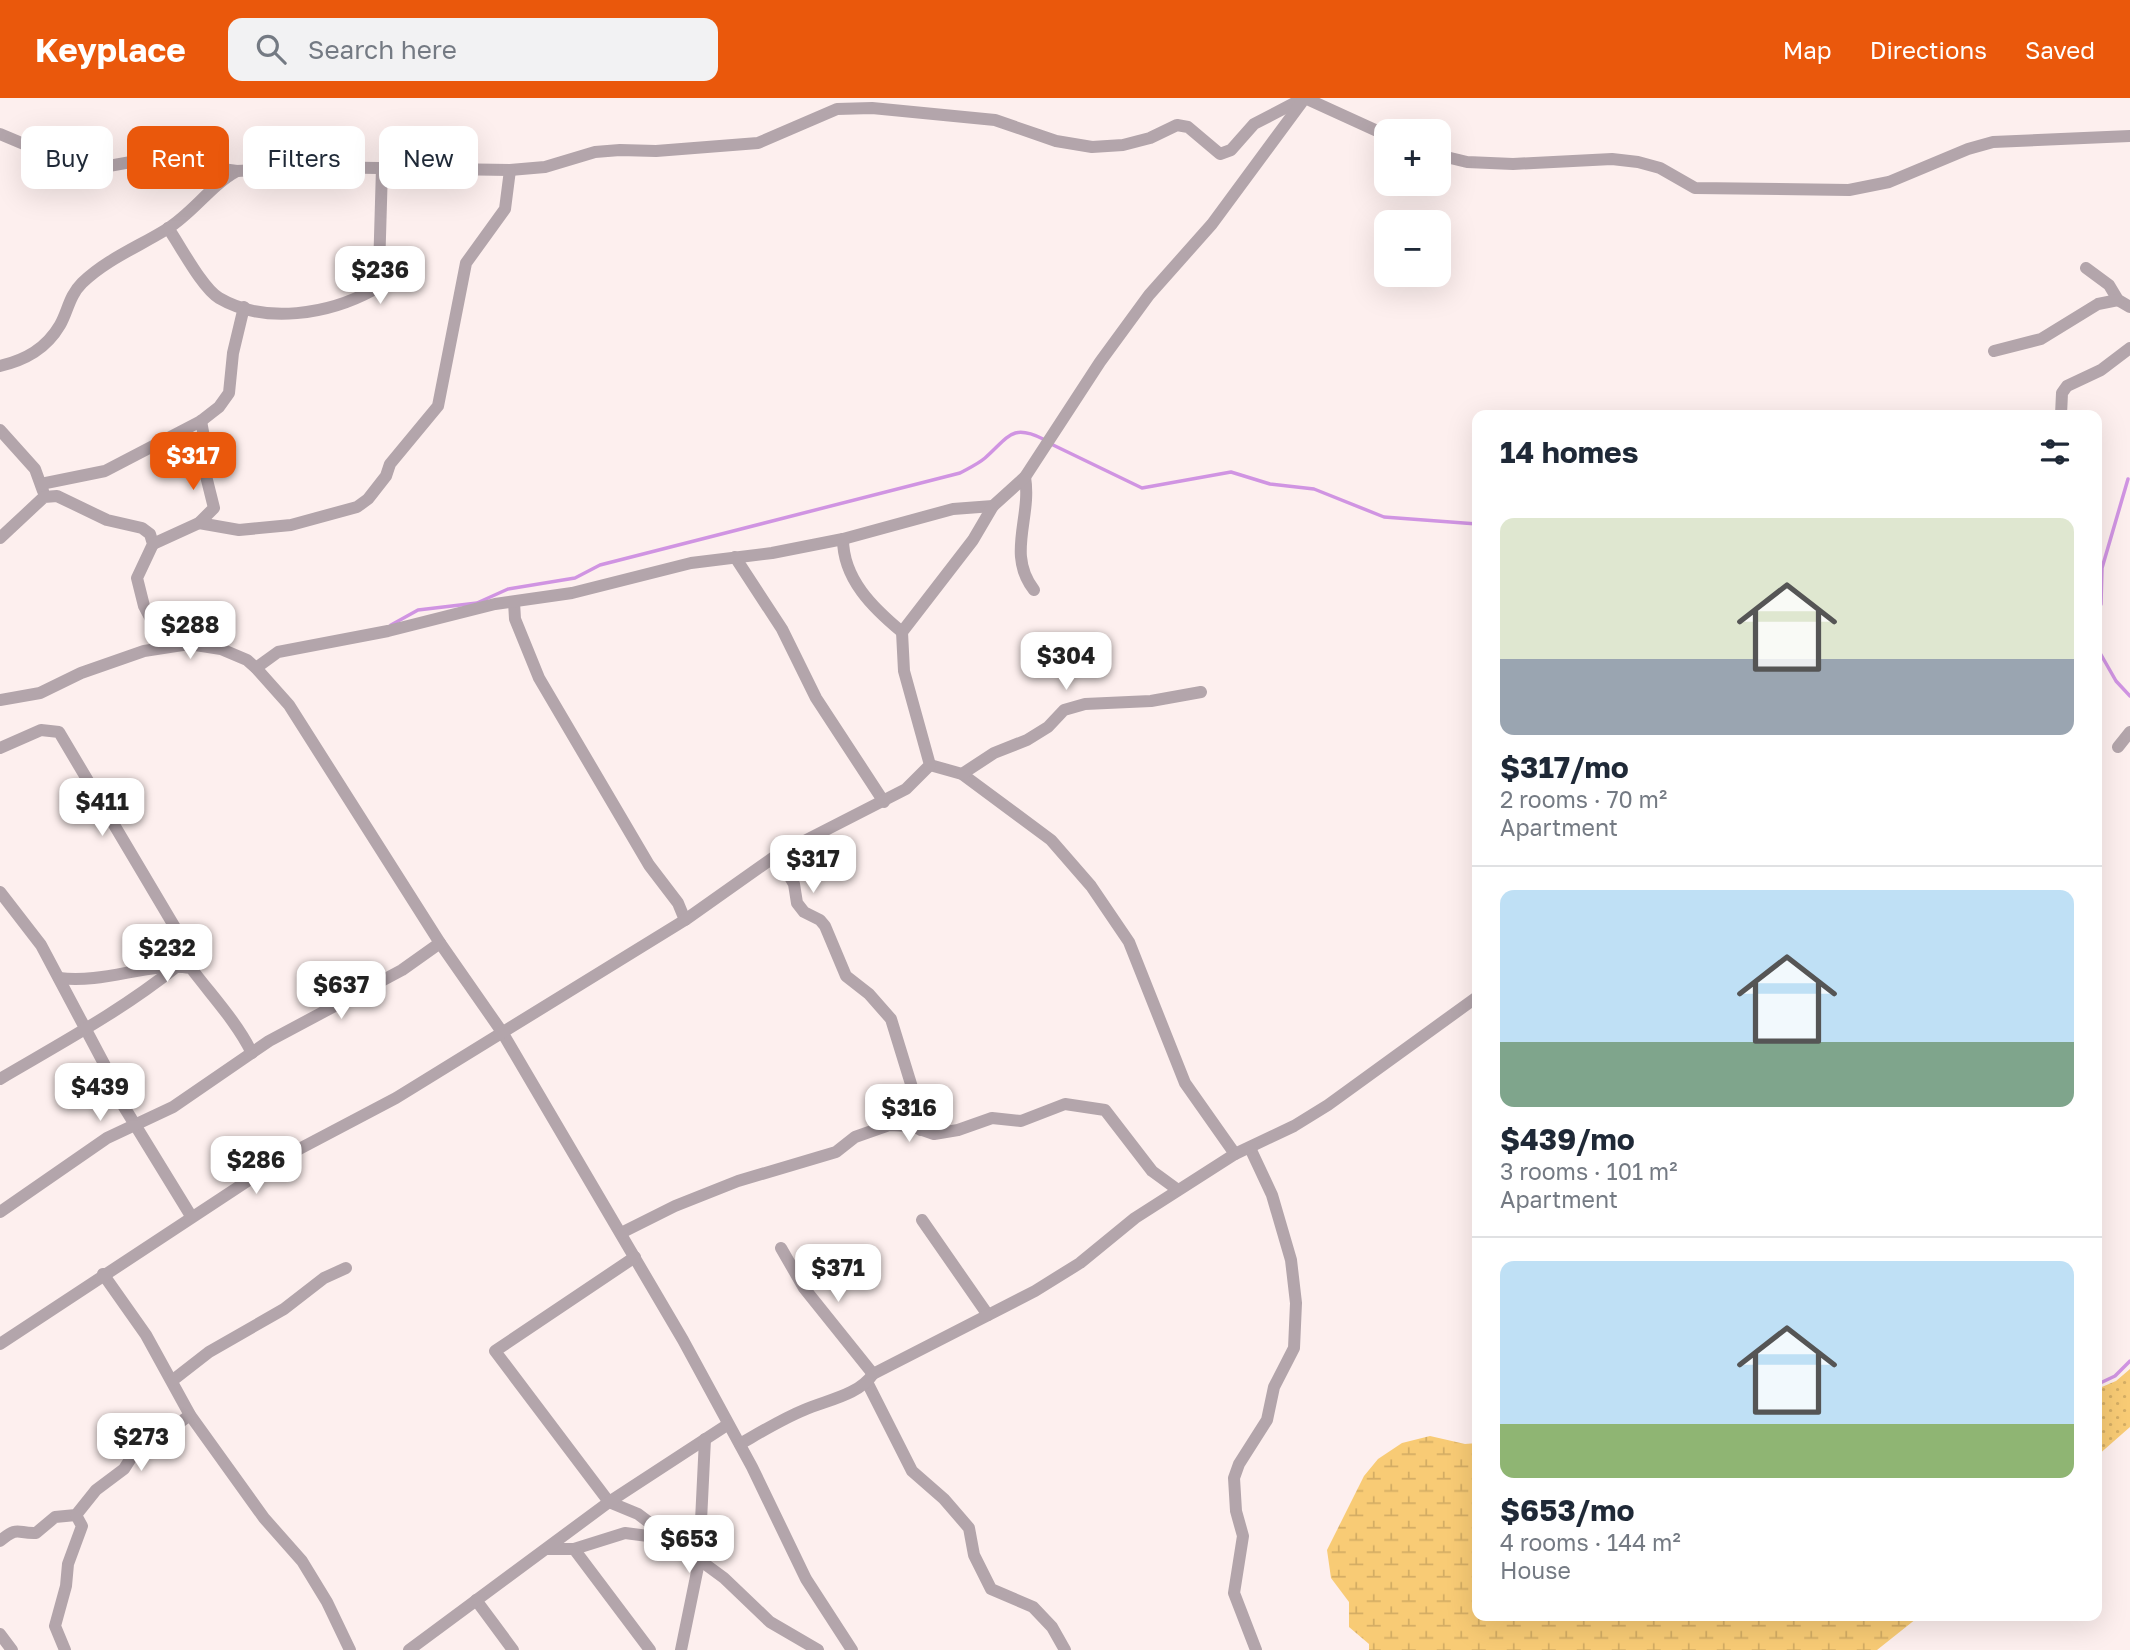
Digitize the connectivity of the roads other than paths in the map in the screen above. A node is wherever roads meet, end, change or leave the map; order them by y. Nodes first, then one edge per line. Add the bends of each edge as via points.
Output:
1 (1304, 98) edge
2 (1374, 130) edge
3 (0, 135) edge
4 (2130, 136) edge
5 (1451, 158) edge
6 (379, 168) edge
7 (478, 170) edge
8 (510, 170) junction
9 (237, 172) junction
10 (381, 189) edge
11 (168, 228) junction
12 (2086, 268) dead end
13 (2118, 300) junction
14 (244, 307) junction
15 (2130, 307) edge
16 (2130, 348) edge
17 (1994, 351) dead end
18 (0, 366) edge
19 (2061, 410) edge
20 (201, 421) junction
21 (0, 430) edge
22 (1025, 477) junction
23 (41, 484) junction
24 (44, 497) junction
25 (993, 506) junction
26 (200, 523) junction
27 (0, 538) edge
28 (843, 539) junction
29 (153, 544) junction
30 (735, 557) junction
31 (1034, 590) dead end
32 (514, 602) junction
33 (902, 632) junction
34 (189, 644) junction
35 (256, 668) junction
36 (1200, 692) dead end
37 (0, 700) edge
38 (2130, 732) edge
39 (2118, 747) dead end
40 (0, 748) edge
41 (930, 765) junction
42 (962, 774) junction
43 (884, 802) junction
44 (777, 855) junction
45 (0, 892) edge
46 (685, 920) junction
47 (440, 943) junction
48 (184, 967) junction
49 (59, 978) junction
50 (1472, 1002) edge
51 (84, 1027) junction
52 (502, 1032) junction
53 (252, 1053) junction
54 (0, 1079) edge
55 (137, 1123) junction
56 (922, 1130) junction
57 (1250, 1148) junction
58 (1235, 1154) junction
59 (1178, 1190) junction
60 (0, 1212) edge
61 (191, 1216) junction
62 (922, 1220) dead end
63 (621, 1233) junction
64 (781, 1248) dead end
65 (635, 1257) junction
66 (346, 1268) dead end
67 (103, 1274) junction
68 (988, 1315) junction
69 (0, 1344) edge
70 (870, 1378) junction
71 (173, 1380) junction
72 (190, 1415) junction
73 (727, 1425) junction
74 (705, 1439) junction
75 (740, 1444) junction
76 (609, 1502) junction
77 (76, 1515) junction
78 (671, 1539) junction
79 (0, 1541) edge
80 (547, 1549) junction
81 (574, 1549) junction
82 (699, 1562) junction
83 (476, 1600) junction
84 (0, 1634) edge
85 (12, 1650) edge
86 (65, 1650) edge
87 (350, 1650) edge
88 (409, 1650) edge
89 (513, 1650) edge
90 (650, 1650) edge
91 (681, 1650) edge
92 (818, 1650) edge
93 (852, 1650) edge
94 (1065, 1650) edge
95 (1256, 1650) edge

1 - 8 street via 1254,124 1231,150 1220,154 1188,127 1177,125 1123,145 1092,147 1056,141 995,120 872,108 837,109 758,143 656,151 620,149 545,167
2 - 22 street via 1304,98 1212,223 1149,295
3 - 9 street via 86,166 148,159
4 - 5 street via 1993,142 1889,182 1849,190 1695,188 1660,168 1612,159 1513,164
6 - 9 street
7 - 8 street
8 - 26 street via 505,209 466,263 438,406 368,499 357,507 291,525 239,530
9 - 11 street
10 - 14 street via 379,271 373,290 301,314
11 - 14 street via 212,292
11 - 18 street via 128,249 80,284 61,324 43,347
12 - 13 street via 2109,285
13 - 15 street
13 - 17 street via 2098,304 2041,340
14 - 20 street via 229,393
16 - 19 street via 2101,370 2067,386
20 - 23 street via 105,471
20 - 26 street via 204,468 214,508
21 - 23 street via 35,469
22 - 25 street
22 - 31 street via 1028,494 1020,560 1022,574
23 - 24 street
24 - 27 street
24 - 29 street via 57,496 107,520 142,528
25 - 28 street via 953,509
25 - 33 street via 973,540
26 - 29 street
28 - 30 street
28 - 33 street via 846,567 858,587
29 - 34 street via 137,578 144,606 154,625
30 - 32 street
30 - 43 street via 788,639 816,698
32 - 35 street via 278,652
32 - 46 street via 515,619 539,678
33 - 41 street via 904,671
34 - 35 street via 221,649
34 - 37 street via 144,651 40,693
35 - 47 street via 289,705 341,782
36 - 42 street via 1064,710 1048,727
38 - 39 street
40 - 48 street via 41,730 59,732 187,946
41 - 42 street
41 - 43 street via 906,789
42 - 58 street via 1051,840 1091,886 1129,942 1185,1083
43 - 44 street
44 - 46 street
44 - 56 street via 794,884 797,903 825,926 846,975 891,1019
45 - 49 street via 41,945
46 - 52 street
47 - 52 street
47 - 53 street via 402,970
48 - 49 street via 116,977
48 - 51 street via 108,1017
48 - 53 street via 232,1018
49 - 51 street
50 - 57 street via 1328,1105
51 - 54 street
51 - 55 street via 118,1097
52 - 61 street
52 - 63 street
53 - 55 street via 173,1107
55 - 60 street via 107,1138
55 - 61 street
56 - 59 street via 934,1134 958,1130 992,1118 1021,1121 1065,1104 1082,1104 1105,1110 1152,1171
56 - 63 street via 890,1125 870,1130 836,1152 738,1181
57 - 58 street
57 - 95 street via 1276,1208 1291,1260 1296,1303 1294,1348 1273,1387 1267,1420 1234,1478 1243,1536 1234,1593
58 - 59 street
59 - 68 street via 1135,1217 1080,1262
61 - 67 street
62 - 68 street
63 - 65 street
64 - 70 street via 804,1288
65 - 73 street
65 - 76 street via 495,1351
66 - 71 street via 209,1352
67 - 69 street
67 - 71 street
68 - 70 street
70 - 75 street
70 - 94 street via 912,1471 969,1528 974,1555 991,1589 1033,1607
71 - 72 street
72 - 77 street via 138,1452
72 - 87 street via 264,1518 302,1562
73 - 74 street
73 - 75 street
74 - 76 street
74 - 82 street
75 - 93 street via 806,1579
76 - 78 street via 638,1514
76 - 80 street
77 - 79 street via 55,1517 36,1533 12,1531
77 - 86 street via 82,1526 68,1564 55,1626
78 - 81 street via 625,1533
78 - 82 street
80 - 81 street
80 - 83 street
81 - 90 street
82 - 91 street
82 - 92 street via 724,1578 770,1622
83 - 88 street
83 - 89 street
84 - 85 street

